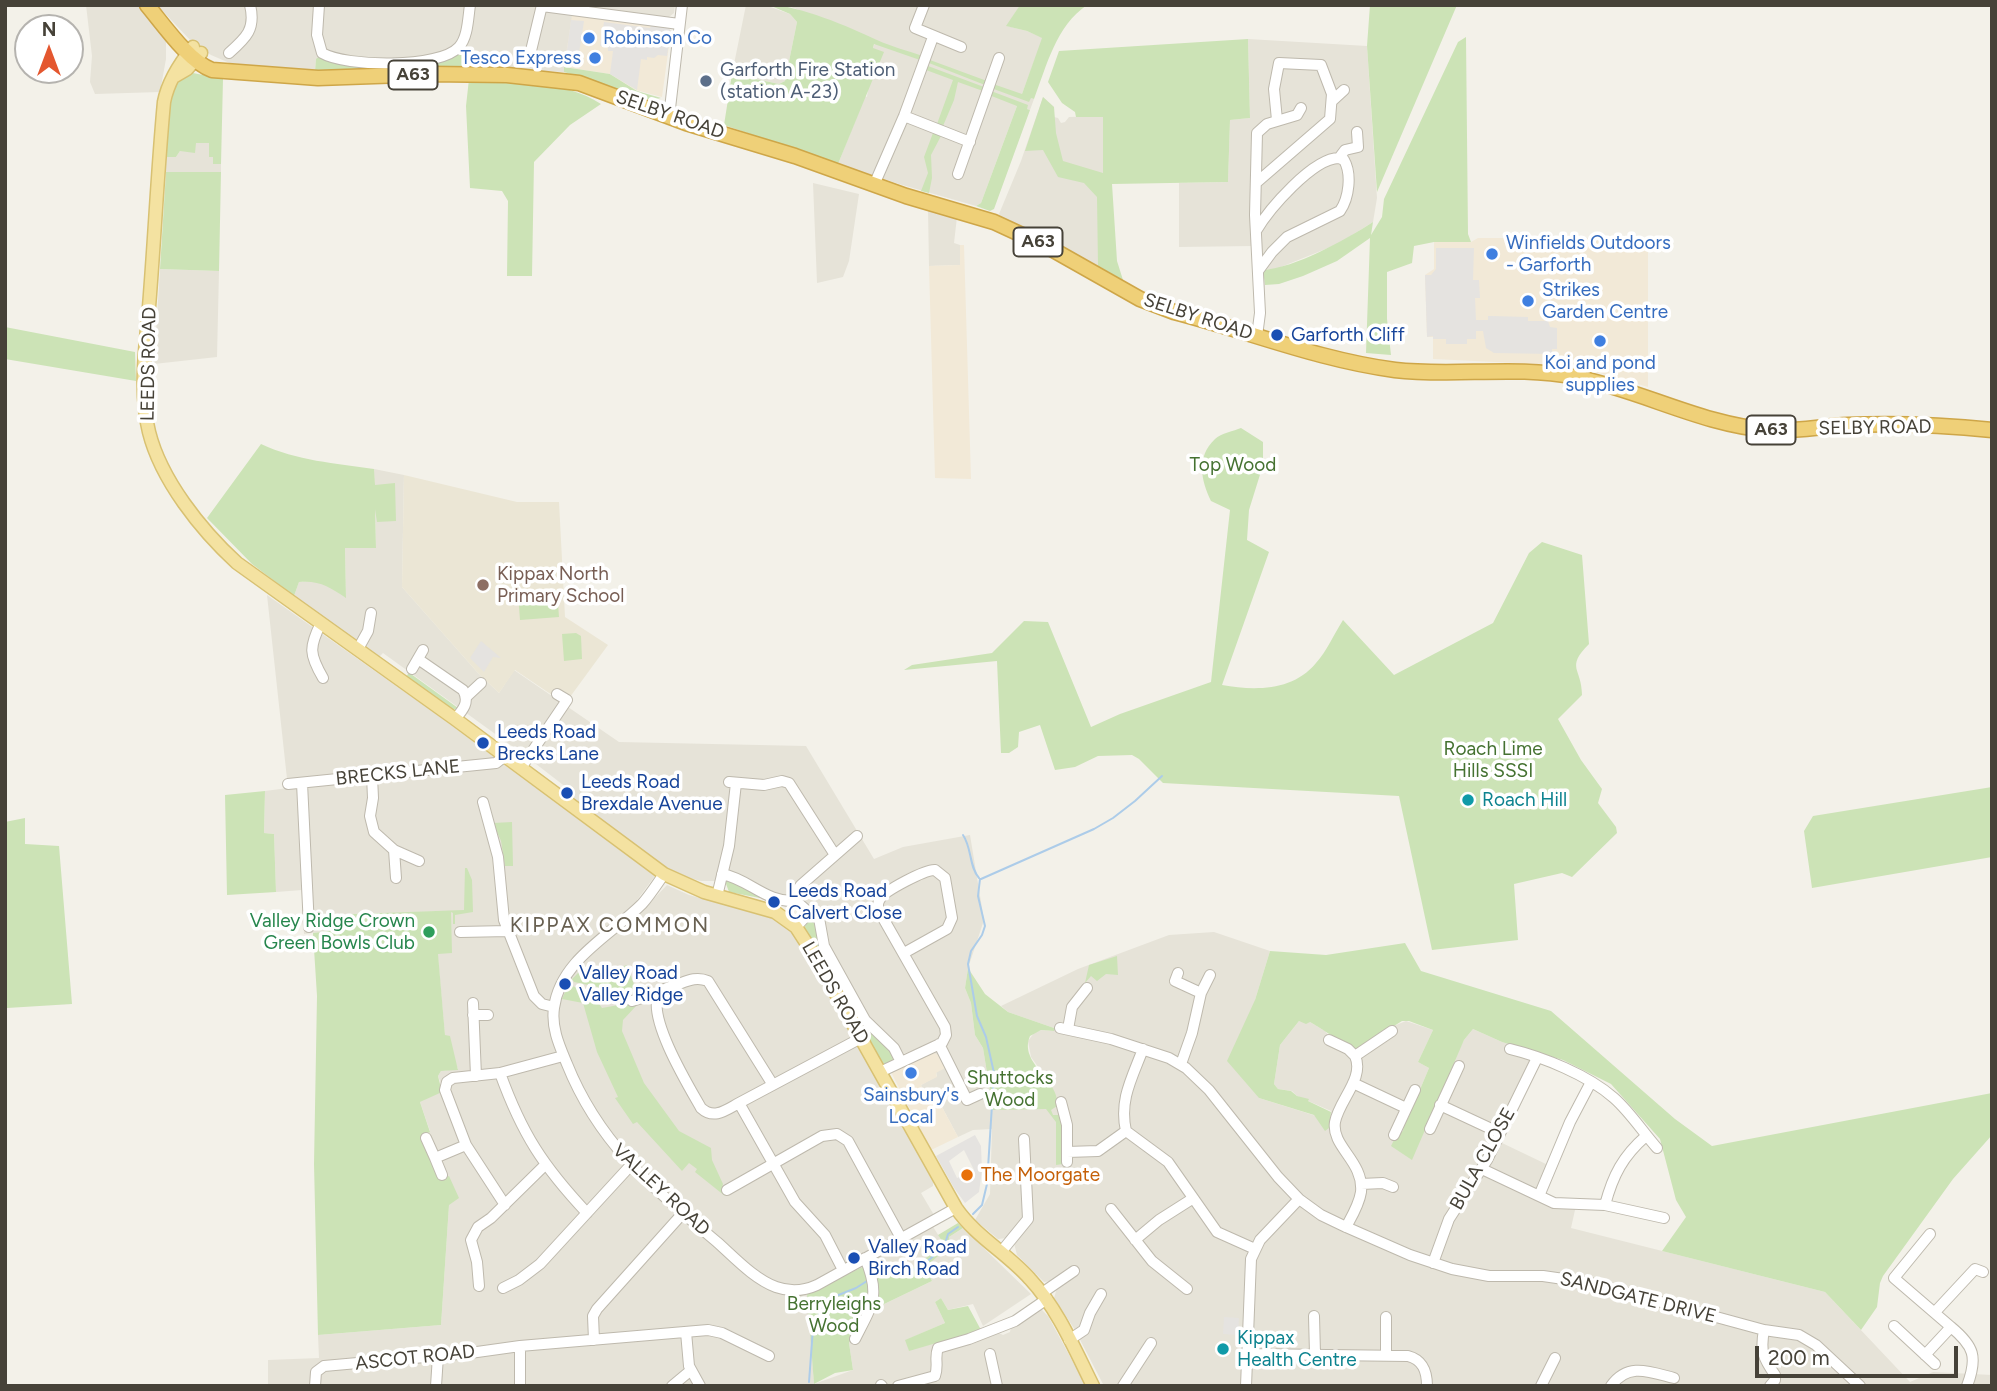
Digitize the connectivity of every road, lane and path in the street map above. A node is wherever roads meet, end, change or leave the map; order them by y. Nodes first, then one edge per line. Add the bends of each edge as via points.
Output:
1 (148, 5) edge
2 (250, 5) edge
3 (319, 5) edge
4 (470, 5) edge
5 (681, 5) edge
6 (923, 5) edge
7 (542, 6) edge
8 (679, 24) junction
9 (933, 37) junction
10 (961, 47) dead end
11 (229, 53) dead end
12 (194, 54) junction
13 (1000, 55) dead end
14 (529, 59) dead end
15 (1344, 90) dead end
16 (1332, 101) junction
17 (1301, 108) dead end
18 (904, 116) junction
19 (669, 117) junction
20 (1277, 120) junction
21 (1357, 132) dead end
22 (970, 142) junction
23 (1339, 158) junction
24 (958, 174) dead end
25 (1256, 183) junction
26 (874, 185) junction
27 (1256, 232) junction
28 (1258, 271) junction
29 (1257, 336) junction
30 (1992, 430) edge
31 (371, 613) dead end
32 (321, 623) junction
33 (358, 649) junction
34 (418, 659) dead end
35 (323, 678) dead end
36 (481, 683) dead end
37 (557, 694) dead end
38 (466, 697) junction
39 (455, 719) junction
40 (505, 756) junction
41 (521, 768) junction
42 (372, 776) junction
43 (302, 783) junction
44 (288, 784) dead end
45 (483, 802) dead end
46 (857, 836) dead end
47 (394, 850) junction
48 (835, 855) junction
49 (419, 861) dead end
50 (664, 874) junction
51 (722, 874) junction
52 (396, 878) dead end
53 (717, 896) junction
54 (796, 901) junction
55 (807, 915) junction
56 (309, 927) dead end
57 (796, 927) junction
58 (508, 931) junction
59 (460, 932) dead end
60 (904, 953) junction
61 (1178, 972) dead end
62 (1210, 975) dead end
63 (1087, 988) dead end
64 (1201, 992) junction
65 (658, 997) junction
66 (632, 1001) dead end
67 (473, 1003) dead end
68 (554, 1007) junction
69 (473, 1015) junction
70 (488, 1015) dead end
71 (1392, 1031) dead end
72 (861, 1038) junction
73 (1329, 1040) dead end
74 (939, 1044) junction
75 (1143, 1049) junction
76 (1510, 1049) dead end
77 (563, 1056) junction
78 (1355, 1056) junction
79 (1537, 1058) junction
80 (901, 1062) junction
81 (1181, 1064) junction
82 (1459, 1066) dead end
83 (880, 1072) junction
84 (500, 1073) junction
85 (476, 1076) junction
86 (1591, 1082) junction
87 (1353, 1083) junction
88 (773, 1085) junction
89 (1415, 1090) dead end
90 (980, 1094) dead end
91 (1061, 1102) dead end
92 (739, 1103) junction
93 (1440, 1105) junction
94 (1406, 1108) junction
95 (1430, 1129) dead end
96 (1126, 1131) junction
97 (1500, 1133) junction
98 (1394, 1135) dead end
99 (1646, 1136) junction
100 (426, 1138) dead end
101 (1024, 1139) dead end
102 (466, 1145) junction
103 (1657, 1147) dead end
104 (435, 1158) junction
105 (773, 1163) junction
106 (545, 1165) junction
107 (631, 1165) junction
108 (1482, 1169) junction
109 (442, 1175) dead end
110 (1361, 1184) junction
111 (1393, 1187) dead end
112 (727, 1190) dead end
113 (1539, 1196) junction
114 (1192, 1199) junction
115 (1298, 1199) junction
116 (505, 1205) junction
117 (1605, 1205) junction
118 (956, 1208) junction
119 (1111, 1209) dead end
120 (587, 1213) junction
121 (683, 1213) junction
122 (1664, 1218) dead end
123 (1346, 1227) junction
124 (1930, 1234) dead end
125 (901, 1238) junction
126 (1136, 1240) junction
127 (1255, 1249) junction
128 (1001, 1252) junction
129 (865, 1258) junction
130 (1433, 1263) junction
131 (1977, 1268) dead end
132 (843, 1270) junction
133 (1074, 1271) dead end
134 (479, 1286) dead end
135 (503, 1288) dead end
136 (1187, 1289) dead end
137 (1044, 1296) junction
138 (1101, 1300) dead end
139 (1935, 1312) junction
140 (1314, 1316) dead end
141 (1386, 1317) dead end
142 (1894, 1326) dead end
143 (1951, 1327) junction
144 (1765, 1330) junction
145 (686, 1332) junction
146 (855, 1339) dead end
147 (594, 1340) junction
148 (1069, 1340) junction
149 (1151, 1343) dead end
150 (520, 1346) junction
151 (990, 1354) dead end
152 (1247, 1354) junction
153 (1315, 1354) junction
154 (1386, 1355) junction
155 (1925, 1355) junction
156 (438, 1356) junction
157 (769, 1356) dead end
158 (1555, 1358) dead end
159 (1935, 1364) dead end
160 (690, 1371) junction
161 (1674, 1378) dead end
162 (937, 1380) edge
163 (315, 1381) edge
164 (436, 1386) edge
165 (520, 1386) edge
166 (672, 1386) edge
167 (700, 1386) edge
168 (898, 1386) edge
169 (998, 1386) edge
170 (1093, 1386) edge
171 (1123, 1386) edge
172 (1246, 1386) edge
173 (1427, 1386) edge
174 (1541, 1386) edge
175 (1611, 1386) edge
176 (1770, 1386) edge
177 (1860, 1386) edge
178 (1967, 1386) edge

1 - 12 highway, SELBY ROAD / A63
2 - 11 street via 250,33
3 - 4 street via 317,36 322,53 385,64 429,59 456,50 465,34
5 - 8 street
6 - 9 street via 915,28
7 - 8 street
7 - 14 street
8 - 19 street
9 - 10 street
9 - 18 street
12 - 19 highway, SELBY ROAD / A63 via 207,68 252,74 554,79 594,88
12 - 32 main road, LEEDS ROAD via 167,89 164,106 145,363 149,433 164,471 213,539 244,569
13 - 22 street
15 - 16 street
16 - 20 street via 1321,65 1280,62 1273,89
16 - 25 street via 1328,122
17 - 20 street via 1297,115
18 - 22 street
18 - 26 street
19 - 26 highway, SELBY ROAD / A63
20 - 25 street via 1257,133
21 - 23 street via 1358,147 1345,150
22 - 24 street
23 - 27 street via 1301,179
23 - 28 street via 1348,169 1347,194 1340,211 1287,237
25 - 27 street
26 - 29 highway, SELBY ROAD / A63 via 994,222 1149,303
27 - 28 street
28 - 29 street
29 - 30 highway, SELBY ROAD / A63 via 1393,370 1573,377 1755,429 1885,424
31 - 33 street
32 - 33 main road, LEEDS ROAD
32 - 35 street via 312,652
33 - 39 main road, LEEDS ROAD
34 - 38 street via 463,690
36 - 38 street
37 - 41 street via 566,700
38 - 39 street
39 - 40 main road, LEEDS ROAD
40 - 41 main road, LEEDS ROAD
40 - 42 street, BRECKS LANE via 496,763
41 - 50 main road, LEEDS ROAD
42 - 43 street, BRECKS LANE
42 - 47 street via 372,827
43 - 44 street, BRECKS LANE
43 - 56 street
45 - 58 street via 498,857 501,909
46 - 48 street
47 - 49 street
47 - 52 street
48 - 51 street via 789,783 733,782 729,846
48 - 54 street via 801,885
50 - 53 main road, LEEDS ROAD
50 - 68 street via 642,904 572,969
51 - 53 street
51 - 54 street via 737,877 763,894
53 - 57 main road, LEEDS ROAD via 765,908
54 - 55 street
55 - 57 street
55 - 80 street, LEEDS ROAD via 819,918 824,946 868,1025 894,1048
57 - 72 main road, LEEDS ROAD
58 - 59 street
58 - 68 street via 534,996
60 - 60 street via 879,911 879,902 883,895 935,870 945,878 951,924
60 - 74 street via 946,1027
61 - 64 street via 1175,981
62 - 64 street
63 - 75 street, SANDGATE DRIVE via 1072,1007 1064,1029
64 - 81 street
65 - 66 street
65 - 88 street via 665,989 695,979 708,981
65 - 92 street via 666,1043 701,1108 716,1114
67 - 69 street
68 - 77 street, VALLEY ROAD via 554,1029
69 - 70 street
69 - 85 street
71 - 78 street
72 - 83 main road, LEEDS ROAD
72 - 88 street
73 - 78 street
74 - 80 street
74 - 90 street via 967,1100
75 - 81 street, SANDGATE DRIVE
75 - 96 street via 1124,1100
76 - 79 street
77 - 84 street
77 - 107 street, VALLEY ROAD via 587,1106
78 - 87 street via 1358,1067
79 - 86 street
79 - 97 street, BULA CLOSE
80 - 83 street
81 - 115 street, SANDGATE DRIVE via 1198,1077
82 - 93 street
83 - 118 main road, LEEDS ROAD
84 - 85 street
84 - 106 street via 517,1117
85 - 102 street via 453,1078 445,1090
86 - 99 street via 1622,1107
86 - 113 street
87 - 94 street
87 - 110 street via 1335,1130
88 - 92 street
89 - 94 street
91 - 96 street via 1067,1157 1098,1151
92 - 105 street
93 - 95 street
93 - 97 street
94 - 98 street
96 - 114 street via 1164,1157
97 - 108 street, BULA CLOSE
99 - 103 street
99 - 117 street via 1620,1163
100 - 104 street
101 - 128 street via 1028,1219
102 - 104 street
102 - 116 street
104 - 109 street
105 - 112 street
105 - 125 street via 822,1136 836,1134 848,1141
105 - 132 street via 794,1202 825,1235
106 - 116 street
106 - 120 street
107 - 120 street
107 - 121 street, VALLEY ROAD
108 - 113 street
108 - 130 street, BULA CLOSE via 1449,1219
110 - 111 street
110 - 123 street via 1356,1209
113 - 117 street via 1559,1204
114 - 126 street
114 - 127 street via 1217,1232
115 - 123 street, SANDGATE DRIVE
115 - 127 street
116 - 134 street via 478,1227 471,1240
117 - 122 street
118 - 125 street, VALLEY ROAD
118 - 128 main road, LEEDS ROAD via 973,1230
119 - 126 street
120 - 135 street via 533,1270
121 - 132 street, VALLEY ROAD via 775,1287 807,1289
121 - 147 street via 597,1309
123 - 130 street, SANDGATE DRIVE
124 - 139 street via 1894,1278
125 - 129 street, VALLEY ROAD
126 - 136 street via 1152,1261
127 - 152 street via 1249,1270
128 - 137 main road, LEEDS ROAD
129 - 132 street, VALLEY ROAD
129 - 146 street via 872,1279 872,1304
130 - 144 street, SANDGATE DRIVE via 1478,1275 1543,1276 1591,1283
131 - 139 street
133 - 137 street
137 - 148 main road, LEEDS ROAD
137 - 162 street via 1015,1321 938,1348
138 - 148 street via 1084,1330
139 - 143 street
140 - 153 street
141 - 154 street
142 - 155 street
143 - 155 street
143 - 178 street via 1966,1339 1973,1353
144 - 176 street via 1761,1350 1775,1375
144 - 177 street, SANDGATE DRIVE via 1807,1339
145 - 147 street, ASCOT ROAD
145 - 157 street, ASCOT ROAD via 718,1332
145 - 160 street
147 - 150 street, ASCOT ROAD
148 - 170 main road, LEEDS ROAD
149 - 171 street
150 - 156 street, ASCOT ROAD
150 - 165 street
151 - 169 street
152 - 153 street
152 - 172 street
153 - 154 street
154 - 173 street via 1417,1360 1426,1372
155 - 159 street
156 - 163 street, ASCOT ROAD via 324,1366 318,1369
156 - 164 street
158 - 174 street
160 - 166 street
160 - 167 street
161 - 175 street via 1634,1369 1621,1374
162 - 168 street

